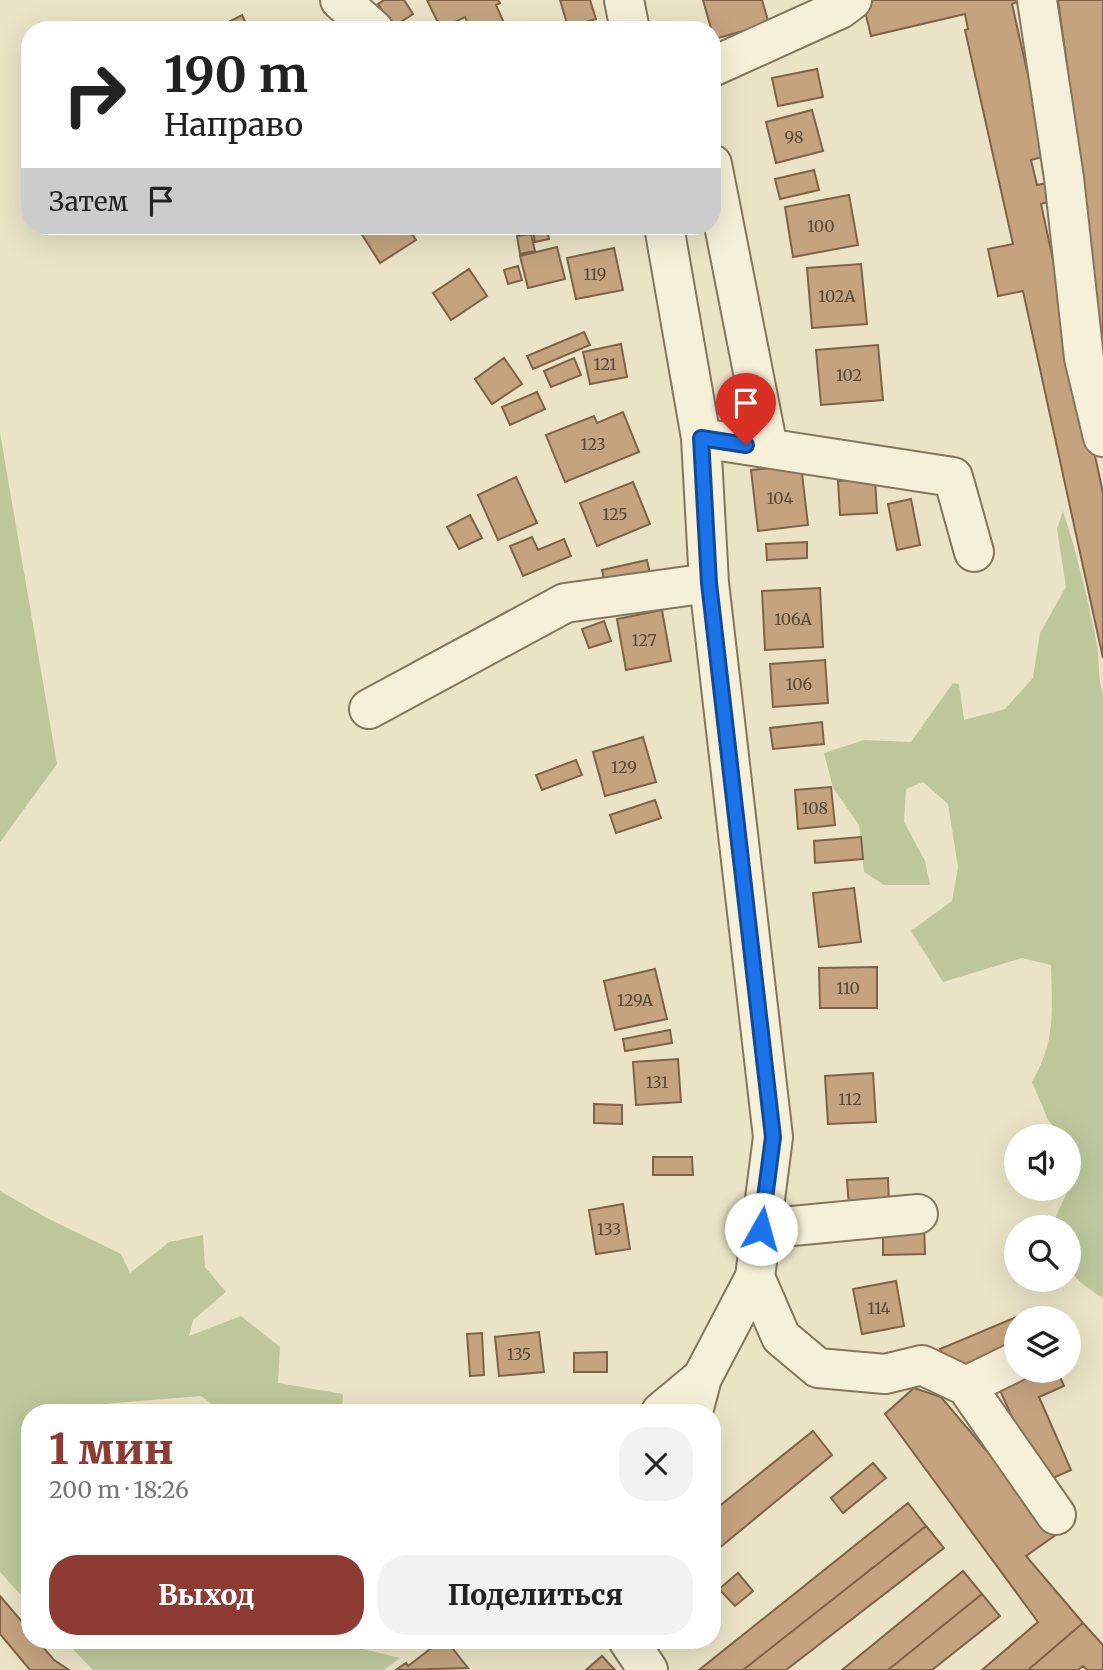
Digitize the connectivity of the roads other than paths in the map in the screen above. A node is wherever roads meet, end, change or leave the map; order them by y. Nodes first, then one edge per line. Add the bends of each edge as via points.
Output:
1 (340, 0) edge
2 (852, 0) edge
3 (1037, 0) edge
4 (364, 21) edge
5 (721, 63) edge
6 (721, 210) edge
7 (666, 235) edge
8 (1103, 436) edge
9 (701, 438) junction
10 (768, 448) junction
11 (974, 552) dead end
12 (709, 583) junction
13 (369, 709) dead end
14 (918, 1214) dead end
15 (761, 1229) junction
16 (755, 1277) junction
17 (1004, 1368) edge
18 (966, 1387) junction
19 (698, 1395) edge
20 (678, 1404) edge
21 (1056, 1515) dead end
22 (634, 1649) edge
23 (648, 1670) edge

1 - 4 street
2 - 5 street
3 - 8 street via 1064,178 1084,358
6 - 10 street
7 - 9 street
9 - 10 street
9 - 12 street
10 - 11 street via 953,477
12 - 13 street via 565,603
12 - 15 street via 773,1137
14 - 15 street
15 - 16 street
16 - 18 street via 780,1336 818,1368 885,1374 922,1365
16 - 19 street
17 - 18 street
18 - 21 street
19 - 20 street
22 - 23 street

